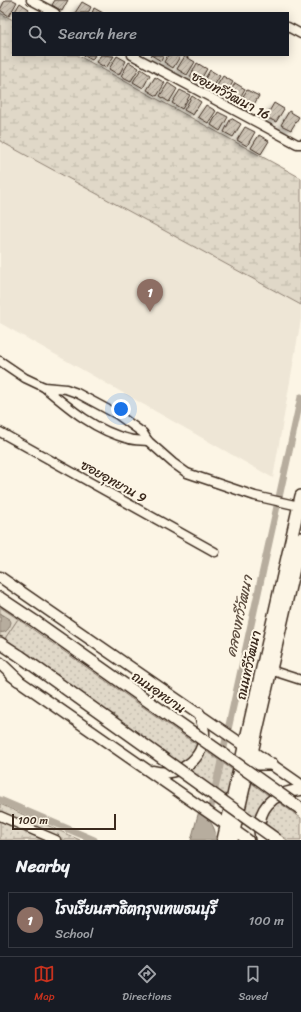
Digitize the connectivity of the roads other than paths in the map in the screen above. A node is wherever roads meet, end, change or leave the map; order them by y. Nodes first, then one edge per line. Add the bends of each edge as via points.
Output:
1 (31, 0) edge
2 (53, 12) edge
3 (289, 28) edge
4 (301, 34) edge
5 (134, 56) edge
6 (299, 144) edge
7 (301, 152) edge
8 (0, 361) edge
9 (44, 387) junction
10 (0, 432) edge
11 (148, 440) junction
12 (300, 501) edge
13 (301, 538) edge
14 (215, 552) dead end
15 (298, 564) edge
16 (0, 577) edge
17 (0, 598) edge
18 (0, 643) edge
19 (0, 663) edge
20 (0, 668) edge
21 (270, 670) junction
22 (18, 680) junction
23 (301, 680) edge
24 (203, 717) junction
25 (246, 746) junction
26 (272, 764) junction
27 (248, 768) junction
28 (149, 770) junction
29 (301, 785) edge
30 (301, 790) edge
31 (301, 809) edge
32 (0, 816) edge
33 (229, 829) edge
34 (56, 840) edge
35 (223, 840) edge
36 (248, 840) edge
37 (260, 840) edge
38 (277, 840) edge

1 - 2 street
3 - 4 street
5 - 6 street, ซอยทวีวัฒนา 16
6 - 7 street, ซอยทวีวัฒนา 16
8 - 9 street
9 - 11 street via 90,422 131,440
9 - 11 street via 66,389 100,405 136,427
10 - 14 street, ซอยอุทยาน 9
11 - 12 street via 187,472 251,495 287,503
12 - 25 main road, ถนนทวีวัฒนา
13 - 15 main road, ถนนทวีวัฒนา
15 - 21 main road, ถนนทวีวัฒนา
16 - 24 street, ถนนอุทยาน
17 - 31 main road, ถนนอุทยาน, bridge
18 - 38 main road, bridge
19 - 22 main road
20 - 22 street
21 - 23 street
21 - 25 main road, ถนนทวีวัฒนา
22 - 28 street
24 - 25 street, ถนนอุทยาน
24 - 28 street via 202,746 188,766 174,772
25 - 26 street, ถนนอุทยาน
25 - 27 main road, ถนนทวีวัฒนา
25 - 33 main road, ถนนทวีวัฒนา
26 - 27 main road via 256,764
26 - 29 street, ถนนอุทยาน
27 - 33 main road, ถนนทวีวัฒนา
28 - 33 street
30 - 37 street via 288,791 270,801 259,822
32 - 34 street
33 - 35 main road, ถนนทวีวัฒนา
33 - 36 street

